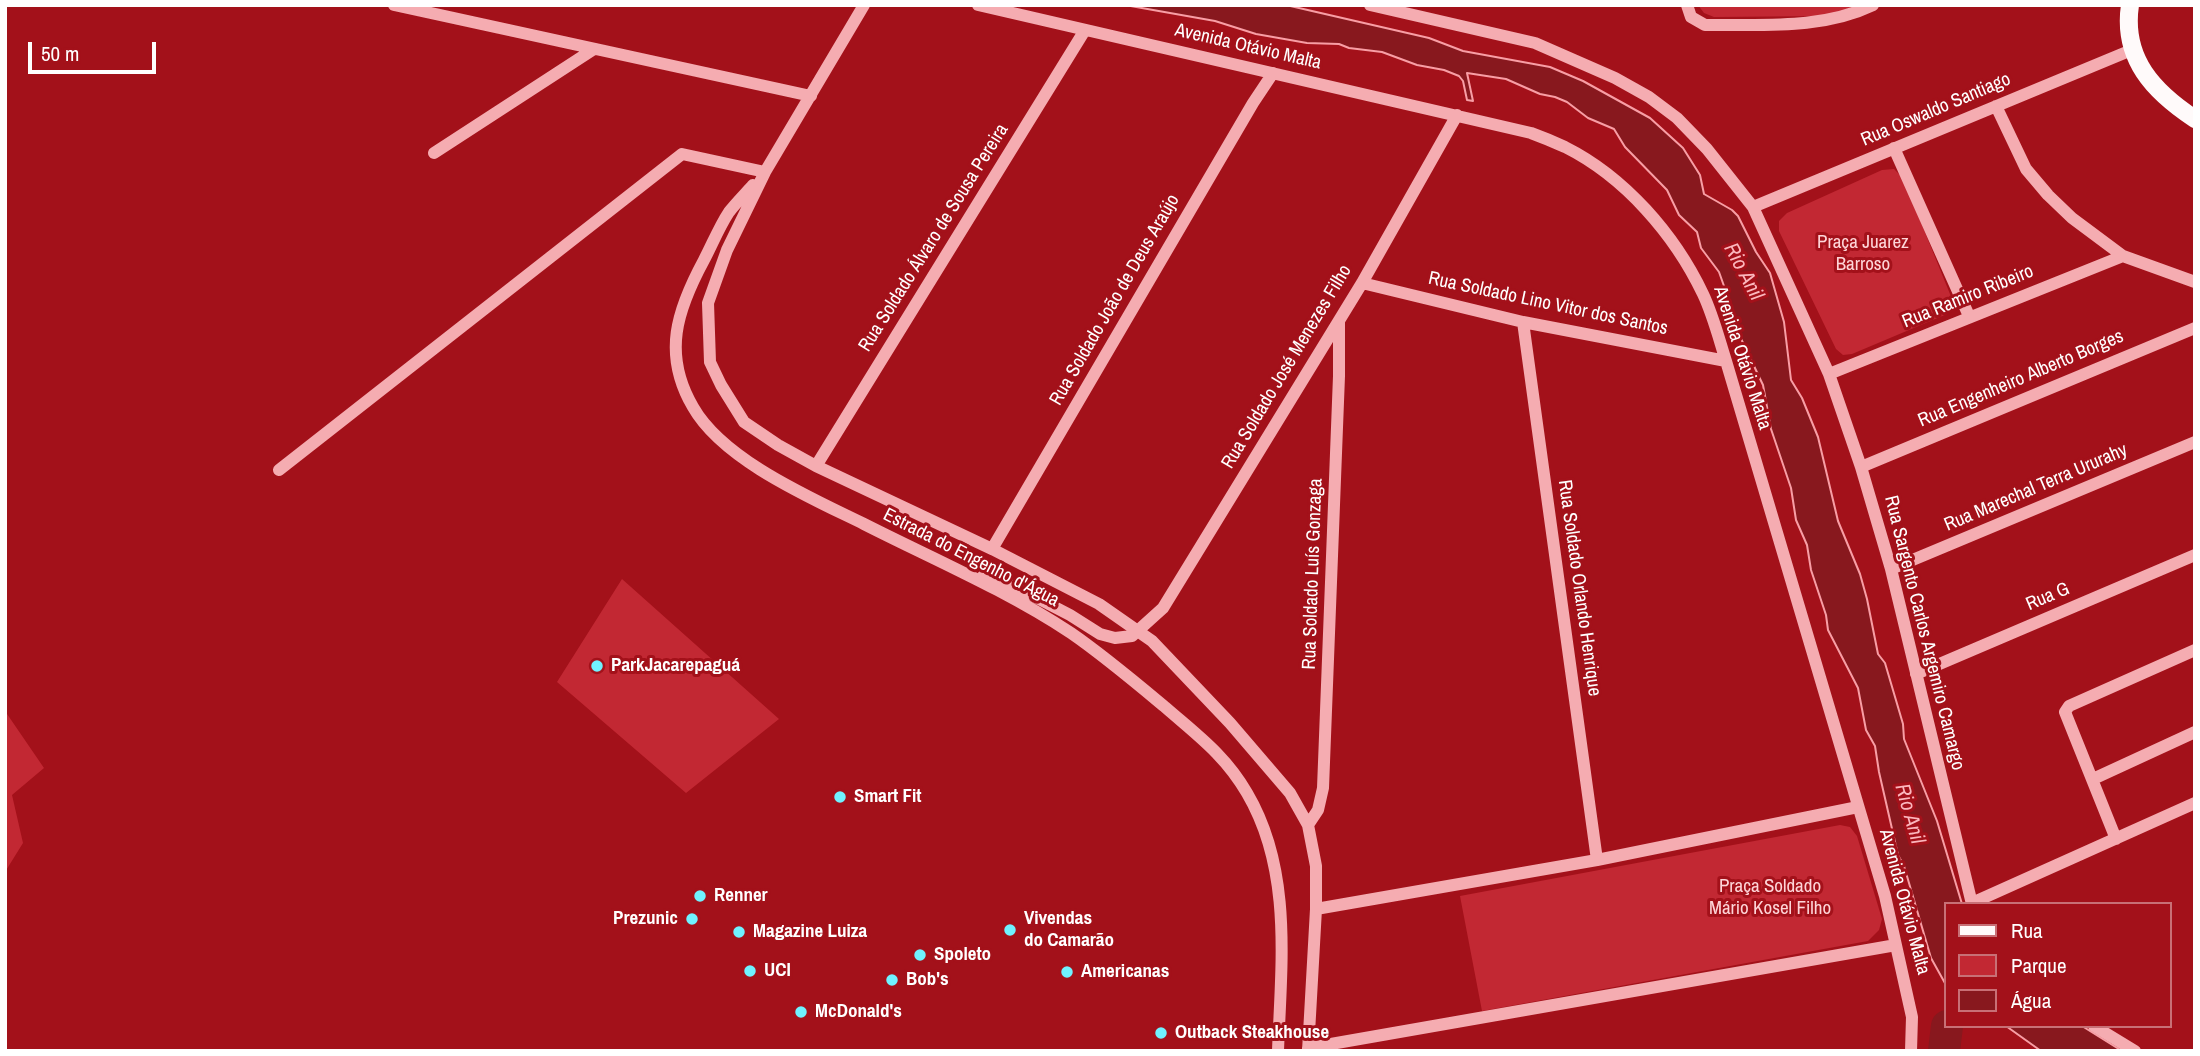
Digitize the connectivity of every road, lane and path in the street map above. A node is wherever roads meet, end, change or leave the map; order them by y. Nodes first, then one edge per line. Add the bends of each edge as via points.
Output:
1 (394, 5) edge
2 (864, 5) edge
3 (978, 5) edge
4 (1370, 5) edge
5 (1873, 5) edge
6 (2130, 5) edge
7 (1689, 11) edge
8 (1085, 30) junction
9 (594, 49) junction
10 (2134, 49) junction
11 (1273, 72) junction
12 (811, 96) junction
13 (1996, 106) junction
14 (1457, 115) junction
15 (2195, 119) edge
16 (1894, 149) junction
17 (434, 153) dead end
18 (765, 172) junction
19 (1753, 208) junction
20 (2123, 256) junction
21 (2195, 282) edge
22 (1362, 283) junction
23 (1969, 316) junction
24 (1339, 320) junction
25 (1523, 322) junction
26 (2195, 328) edge
27 (1726, 361) junction
28 (1829, 374) junction
29 (2195, 442) edge
30 (816, 466) junction
31 (1861, 467) junction
32 (279, 470) dead end
33 (992, 549) junction
34 (2195, 555) edge
35 (943, 564) junction
36 (1891, 569) junction
37 (1138, 632) junction
38 (2195, 650) edge
39 (1916, 674) junction
40 (2195, 732) edge
41 (2093, 779) junction
42 (2195, 803) edge
43 (1858, 807) junction
44 (1308, 825) junction
45 (2116, 839) junction
46 (1597, 860) junction
47 (1972, 902) edge
48 (1974, 902) edge
49 (1316, 909) junction
50 (1896, 945) junction
51 (2097, 1028) edge
52 (1308, 1049) edge
53 (1278, 1051) edge
54 (1912, 1051) edge
55 (2136, 1051) edge

1 - 9 street
2 - 12 street, Estrada do Engenho d'Água
3 - 8 street, Avenida Otávio Malta
4 - 19 street, Rua Sargento Carlos Argemiro Camargo via 1535,43 1615,78 1677,118
5 - 7 street via 1854,15 1815,23 1705,25
6 - 10 main road
8 - 11 street, Avenida Otávio Malta
8 - 30 street, Rua Soldado Álvaro de Sousa Pereira
9 - 12 street
9 - 17 street
10 - 13 street, Rua Oswaldo Santiago
10 - 15 main road via 2153,88
11 - 14 street, Avenida Otávio Malta
11 - 33 street, Rua Soldado João de Deus Araújo
12 - 18 street, Estrada do Engenho d'Água
13 - 16 street, Rua Oswaldo Santiago
13 - 20 street via 2026,169 2048,195
14 - 22 street, Rua Soldado José Menezes Filho
14 - 27 street, Avenida Otávio Malta via 1531,133 1566,147 1627,192 1685,261 1704,296
16 - 19 street, Rua Oswaldo Santiago
16 - 23 street
18 - 30 street, Estrada do Engenho d'Água via 727,250 708,303 710,362 744,422
18 - 32 street via 682,154
18 - 35 street, Estrada do Engenho d'Água via 729,213 681,309 676,343 686,394 713,434 784,485
19 - 28 street, Rua Sargento Carlos Argemiro Camargo
20 - 21 street
20 - 23 street, Rua Ramiro Ribeiro
22 - 24 street, Rua Soldado José Menezes Filho
22 - 25 street, Rua Soldado Lino Vitor dos Santos
23 - 28 street, Rua Ramiro Ribeiro
24 - 37 street, Rua Soldado José Menezes Filho via 1163,608
24 - 44 street, Rua Soldado Luís Gonzaga via 1323,788 1318,810
25 - 27 street, Rua Soldado Lino Vitor dos Santos
25 - 46 street, Rua Soldado Orlando Henrique
26 - 31 street, Rua Engenheiro Alberto Borges
27 - 43 street, Avenida Otávio Malta
28 - 31 street, Rua Sargento Carlos Argemiro Camargo
29 - 36 street, Rua Marechal Terra Ururahy
30 - 33 street, Estrada do Engenho d'Água
31 - 36 street, Rua Sargento Carlos Argemiro Camargo
33 - 37 street, Estrada do Engenho d'Água via 1099,604
34 - 39 street, Rua G
35 - 37 street via 1014,586 1100,634 1122,639
35 - 53 street, Estrada do Engenho d'Água via 1073,634 1221,755 1236,774 1269,842 1280,900
36 - 39 street, Rua Sargento Carlos Argemiro Camargo
37 - 44 street, Estrada do Engenho d'Água via 1168,656 1230,723 1290,793
38 - 41 street via 2067,708 2065,716
39 - 47 street, Rua Sargento Carlos Argemiro Camargo
40 - 41 street
41 - 45 street
42 - 45 street
43 - 46 street
43 - 50 street, Avenida Otávio Malta
44 - 49 street, Estrada do Engenho d'Água via 1316,866
45 - 48 street
46 - 49 street
49 - 52 street, Estrada do Engenho d'Água
50 - 52 street
50 - 54 street, Avenida Otávio Malta via 1912,1017
51 - 55 street

